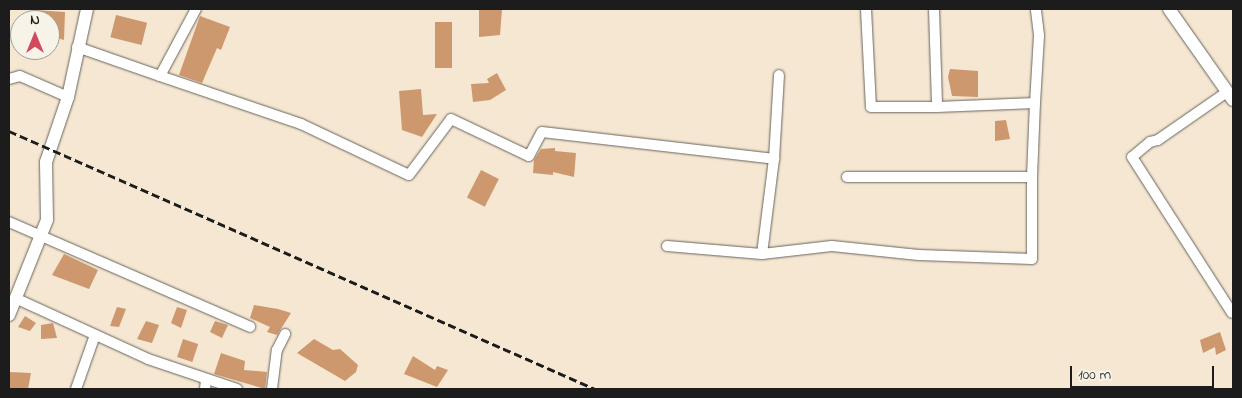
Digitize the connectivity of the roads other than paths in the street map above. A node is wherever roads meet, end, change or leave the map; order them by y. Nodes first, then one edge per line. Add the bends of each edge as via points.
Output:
1 (87, 9) edge
2 (196, 9) edge
3 (866, 9) edge
4 (934, 9) edge
5 (1036, 9) edge
6 (1169, 9) edge
7 (77, 47) junction
8 (779, 75) dead end
9 (160, 76) junction
10 (9, 79) edge
11 (1230, 96) edge
12 (68, 97) junction
13 (1034, 103) junction
14 (937, 107) junction
15 (774, 159) junction
16 (847, 177) dead end
17 (1032, 177) junction
18 (9, 222) edge
19 (38, 235) junction
20 (667, 246) dead end
21 (762, 254) junction
22 (15, 298) junction
23 (1232, 312) dead end
24 (9, 315) edge
25 (250, 327) dead end
26 (285, 334) dead end
27 (95, 335) junction
28 (205, 384) edge
29 (76, 389) edge
30 (237, 389) edge
31 (272, 389) edge

1 - 7 street
2 - 9 street
3 - 14 street via 871,107
4 - 14 street
5 - 13 street via 1039,34
6 - 11 street
7 - 9 street
7 - 12 street
8 - 15 street
9 - 15 street via 301,124 409,175 451,118 528,156 542,132
10 - 12 street via 20,76
11 - 23 street via 1150,142 1132,157
12 - 19 street via 46,162 47,220
13 - 14 street
13 - 17 street
15 - 21 street
16 - 17 street
17 - 21 street via 1032,259 919,255 832,246
18 - 19 street
19 - 22 street
19 - 25 street
20 - 21 street
22 - 24 street
22 - 27 street
26 - 31 street via 277,350
27 - 28 street
27 - 29 street
28 - 30 street

